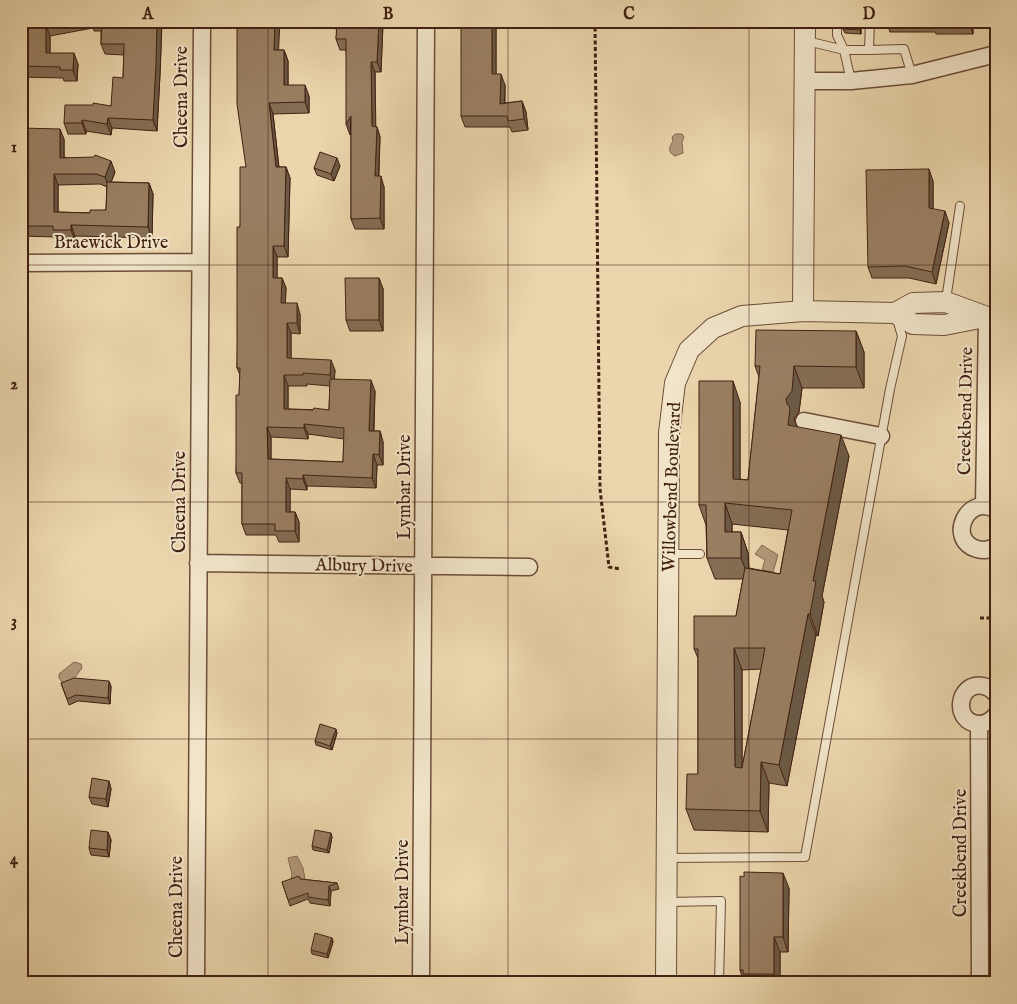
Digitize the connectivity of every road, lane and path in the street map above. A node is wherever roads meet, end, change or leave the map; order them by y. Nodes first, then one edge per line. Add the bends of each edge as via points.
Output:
1 (202, 21) edge
2 (426, 21) edge
3 (595, 21) edge
4 (837, 21) edge
5 (870, 21) edge
6 (805, 31) edge
7 (844, 50) junction
8 (869, 50) junction
9 (996, 54) edge
10 (912, 75) junction
11 (804, 81) junction
12 (851, 81) junction
13 (960, 206) dead end
14 (21, 262) edge
15 (200, 262) junction
16 (946, 302) junction
17 (804, 312) junction
18 (895, 313) junction
19 (991, 317) edge
20 (804, 421) dead end
21 (881, 436) junction
22 (990, 508) edge
23 (996, 546) edge
24 (668, 554) junction
25 (700, 554) dead end
26 (198, 563) junction
27 (424, 566) junction
28 (529, 567) dead end
29 (620, 569) dead end
30 (980, 618) dead end
31 (996, 618) edge
32 (996, 694) edge
33 (996, 714) edge
34 (979, 724) junction
35 (666, 858) junction
36 (666, 902) junction
37 (196, 983) edge
38 (421, 983) edge
39 (666, 983) edge
40 (719, 983) edge
41 (980, 983) edge

1 - 15 street, Cheena Drive
2 - 27 street, Lymbar Drive
3 - 29 path via 600,489 609,567
4 - 7 lane
5 - 8 lane
6 - 7 lane
6 - 11 street
7 - 8 lane
7 - 12 lane
8 - 10 lane via 904,50
9 - 10 street
10 - 12 street
11 - 12 street
11 - 17 street
13 - 16 lane
14 - 15 street, Braewick Drive
15 - 26 street, Cheena Drive
16 - 18 street via 913,304
16 - 19 street
17 - 18 street
17 - 24 street, Willowbend Boulevard via 742,316 713,328 689,350 675,383 669,433
18 - 19 street via 913,324 944,325
18 - 21 lane via 902,336
19 - 22 street, Creekbend Drive
20 - 21 street
21 - 35 lane via 805,856
22 - 23 street, Creekbend Drive via 975,508 968,512 961,528 963,537 975,549
24 - 25 lane
24 - 35 street, Willowbend Boulevard
26 - 27 street, Albury Drive
26 - 37 street, Cheena Drive
27 - 28 street, Albury Drive
27 - 38 street, Lymbar Drive
30 - 31 path
32 - 34 street via 987,686 980,685 972,686 962,697 961,712
33 - 34 street
34 - 41 street, Creekbend Drive
35 - 36 street, Willowbend Boulevard
36 - 39 street, Willowbend Boulevard
36 - 40 lane via 721,901

